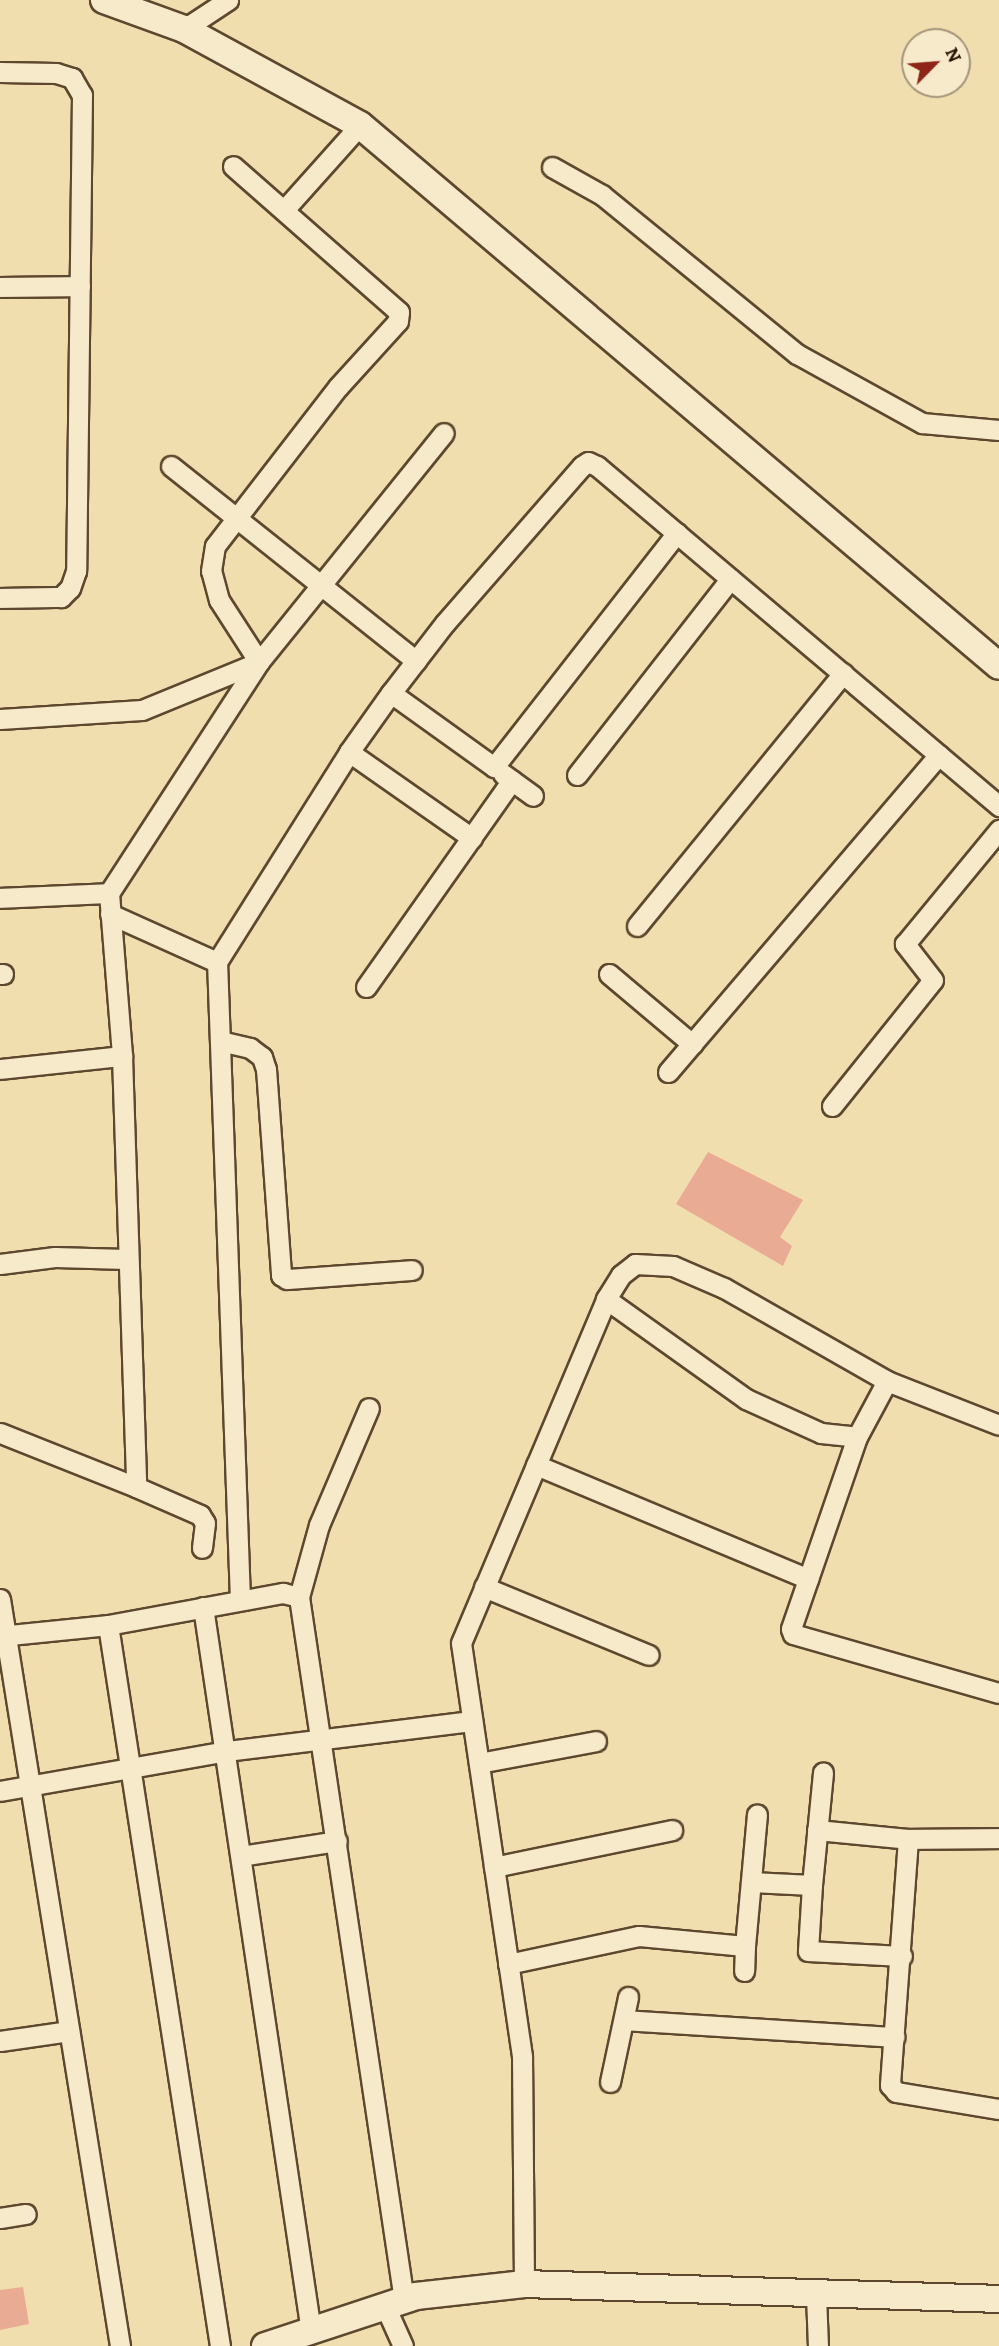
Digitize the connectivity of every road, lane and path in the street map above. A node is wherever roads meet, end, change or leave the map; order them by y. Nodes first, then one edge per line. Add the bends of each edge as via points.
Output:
1 (104, 0) edge
2 (228, 0) edge
3 (184, 29) junction
4 (0, 72) edge
5 (360, 125) junction
6 (233, 166) dead end
7 (552, 167) dead end
8 (284, 210) junction
9 (80, 286) junction
10 (0, 288) edge
11 (999, 430) edge
12 (444, 433) dead end
13 (171, 466) dead end
14 (236, 515) junction
15 (677, 533) junction
16 (730, 579) junction
17 (322, 583) junction
18 (0, 598) edge
19 (416, 661) junction
20 (259, 662) junction
21 (999, 666) edge
22 (843, 673) junction
23 (391, 693) junction
24 (0, 719) edge
25 (349, 752) junction
26 (939, 755) junction
27 (494, 767) junction
28 (577, 775) dead end
29 (512, 780) junction
30 (533, 796) dead end
31 (999, 806) edge
32 (999, 830) edge
33 (472, 838) junction
34 (109, 893) junction
35 (0, 898) edge
36 (110, 914) junction
37 (636, 926) dead end
38 (217, 962) junction
39 (609, 974) dead end
40 (366, 987) dead end
41 (220, 1041) junction
42 (692, 1044) junction
43 (122, 1056) junction
44 (0, 1069) edge
45 (668, 1072) dead end
46 (832, 1106) dead end
47 (126, 1259) junction
48 (0, 1264) edge
49 (412, 1270) dead end
50 (606, 1299) junction
51 (887, 1381) junction
52 (369, 1408) dead end
53 (999, 1425) edge
54 (0, 1433) edge
55 (856, 1437) junction
56 (536, 1465) junction
57 (136, 1488) junction
58 (202, 1548) dead end
59 (808, 1579) junction
60 (484, 1587) junction
61 (299, 1597) junction
62 (0, 1599) edge
63 (240, 1600) junction
64 (203, 1607) junction
65 (108, 1625) junction
66 (3, 1636) edge
67 (649, 1656) dead end
68 (999, 1693) edge
69 (472, 1721) junction
70 (322, 1739) junction
71 (596, 1741) dead end
72 (227, 1751) junction
73 (478, 1763) junction
74 (130, 1766) junction
75 (823, 1773) dead end
76 (30, 1786) junction
77 (0, 1791) edge
78 (757, 1815) dead end
79 (673, 1830) dead end
80 (817, 1830) junction
81 (908, 1839) junction
82 (999, 1839) edge
83 (337, 1841) junction
84 (242, 1856) junction
85 (494, 1867) junction
86 (751, 1882) junction
87 (812, 1885) junction
88 (745, 1946) junction
89 (902, 1956) junction
90 (508, 1964) junction
91 (744, 1970) dead end
92 (628, 1997) dead end
93 (624, 2020) junction
94 (69, 2031) junction
95 (894, 2037) junction
96 (0, 2040) edge
97 (610, 2081) dead end
98 (999, 2109) edge
99 (26, 2214) dead end
100 (0, 2218) edge
101 (524, 2284) junction
102 (816, 2295) junction
103 (999, 2299) edge
104 (394, 2303) junction
105 (311, 2331) junction
106 (120, 2346) edge
107 (220, 2346) edge
108 (265, 2346) edge
109 (403, 2346) edge
110 (818, 2346) edge

1 - 3 street
2 - 3 street
3 - 5 street
4 - 9 street via 56,73 72,78 82,95
5 - 8 street
5 - 21 street
6 - 8 street
7 - 11 street via 602,195 797,354 922,423
8 - 14 street via 400,312 398,321 338,387
9 - 10 street
9 - 18 street via 76,571 61,597
12 - 17 street
13 - 14 street
14 - 17 street
14 - 20 street via 215,546 211,571 219,600
15 - 16 street
15 - 19 street via 589,461
15 - 27 street
16 - 22 street
16 - 28 street
17 - 19 street
17 - 20 street
19 - 23 street
20 - 24 street via 142,710
20 - 34 street
22 - 26 street
22 - 37 street
23 - 25 street
23 - 27 street
25 - 33 street
25 - 38 street
26 - 31 street
26 - 42 street
27 - 29 street
29 - 30 street
29 - 33 street
32 - 46 street via 905,944 933,980
33 - 40 street
34 - 35 street
34 - 36 street
36 - 38 street
36 - 43 street
38 - 41 street
39 - 42 street
41 - 49 street via 250,1048 262,1057 266,1069 281,1275 287,1279
41 - 63 street
42 - 45 street
43 - 44 street
43 - 47 street
47 - 48 street via 55,1257
47 - 57 street
50 - 51 street via 621,1275 635,1264 673,1266 724,1288
50 - 55 street via 746,1399 821,1433
50 - 56 street
51 - 53 street
51 - 55 street
52 - 61 street via 319,1525
54 - 57 street
55 - 59 street
56 - 59 street
56 - 60 street
57 - 58 street via 200,1515 205,1523
59 - 68 street via 793,1634
60 - 67 street
60 - 69 street via 461,1643
61 - 63 street via 283,1593
61 - 70 street
62 - 66 street
63 - 64 street
64 - 65 street
64 - 72 street
65 - 66 street
65 - 74 street
66 - 76 street
69 - 70 street
69 - 73 street
70 - 72 street
70 - 83 street
71 - 73 street
72 - 74 street
72 - 84 street
73 - 85 street
74 - 76 street
74 - 107 street
75 - 80 street
76 - 77 street
76 - 94 street
78 - 86 street
79 - 85 street
80 - 81 street
80 - 87 street
81 - 82 street
81 - 89 street
83 - 84 street
83 - 104 street
84 - 105 street
85 - 90 street
86 - 87 street
86 - 88 street
87 - 89 street via 808,1951
88 - 90 street via 639,1936
88 - 91 street
89 - 95 street
90 - 101 street via 522,2056
92 - 93 street
93 - 95 street
93 - 97 street
94 - 96 street
94 - 106 street
95 - 98 street via 888,2075 896,2092
99 - 100 street
101 - 102 street
101 - 104 street via 456,2288
102 - 103 street
102 - 110 street
104 - 105 street
104 - 109 street
105 - 108 street

